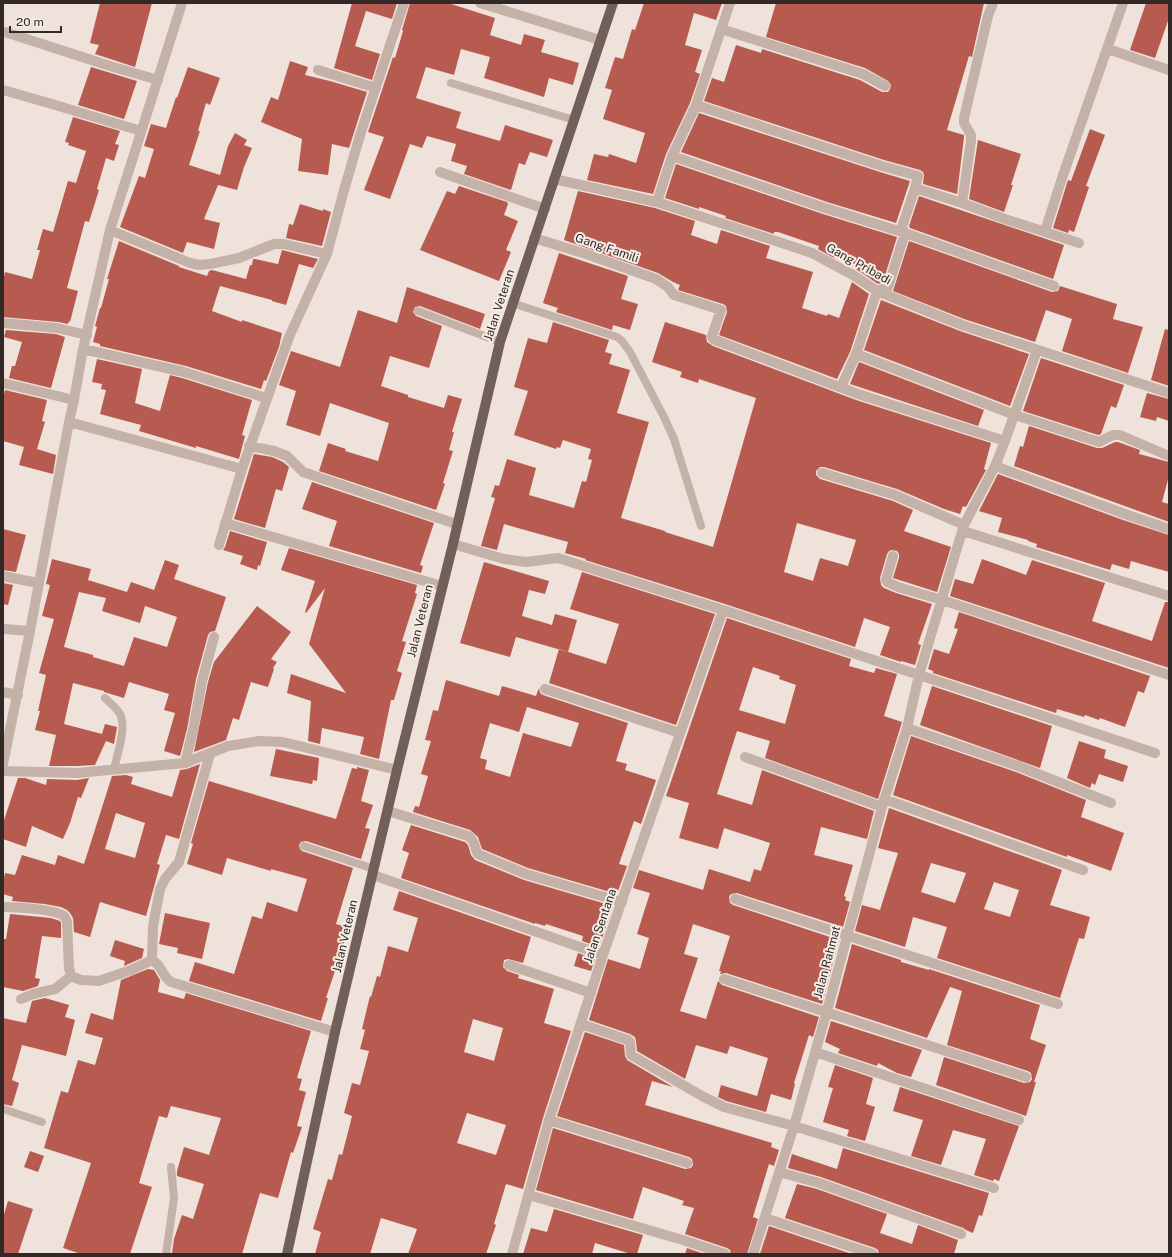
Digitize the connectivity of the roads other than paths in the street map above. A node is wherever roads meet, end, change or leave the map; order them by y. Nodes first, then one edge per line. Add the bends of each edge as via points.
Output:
1 (182, 3) edge
2 (404, 3) edge
3 (480, 3) edge
4 (613, 3) edge
5 (730, 3) edge
6 (993, 3) edge
7 (1123, 3) edge
8 (720, 29) junction
9 (5, 32) dead end
10 (600, 40) junction
11 (1108, 49) junction
12 (318, 70) dead end
13 (1169, 70) edge
14 (158, 80) junction
15 (451, 83) dead end
16 (885, 86) dead end
17 (376, 88) junction
18 (3, 90) edge
19 (696, 105) junction
20 (574, 120) junction
21 (141, 131) junction
22 (672, 156) junction
23 (440, 172) dead end
24 (554, 179) junction
25 (915, 188) junction
26 (657, 202) junction
27 (962, 203) junction
28 (545, 209) junction
29 (110, 230) junction
30 (1045, 232) junction
31 (905, 233) junction
32 (534, 238) junction
33 (1079, 243) dead end
34 (327, 254) junction
35 (1054, 286) dead end
36 (877, 291) junction
37 (512, 303) junction
38 (418, 311) dead end
39 (3, 323) edge
40 (87, 335) junction
41 (500, 342) junction
42 (83, 348) junction
43 (1037, 350) junction
44 (856, 354) junction
45 (3, 383) edge
46 (841, 387) junction
47 (1169, 393) edge
48 (266, 398) junction
49 (74, 400) junction
50 (1015, 415) junction
51 (69, 422) junction
52 (1006, 441) junction
53 (249, 446) junction
54 (1169, 456) edge
55 (995, 466) junction
56 (242, 469) junction
57 (822, 473) dead end
58 (226, 523) junction
59 (456, 524) junction
60 (701, 526) dead end
61 (964, 528) junction
62 (1169, 529) edge
63 (453, 544) junction
64 (219, 545) dead end
65 (893, 556) dead end
66 (3, 576) edge
67 (38, 583) junction
68 (442, 586) junction
69 (1169, 596) edge
70 (942, 600) junction
71 (723, 610) junction
72 (3, 629) edge
73 (30, 631) junction
74 (214, 637) dead end
75 (919, 675) junction
76 (1169, 675) edge
77 (546, 689) dead end
78 (3, 692) edge
79 (18, 696) junction
80 (106, 698) dead end
81 (907, 728) junction
82 (680, 733) junction
83 (5, 743) edge
84 (1155, 753) dead end
85 (210, 754) junction
86 (745, 757) dead end
87 (185, 763) junction
88 (3, 764) edge
89 (114, 770) junction
90 (397, 770) junction
91 (3, 771) edge
92 (883, 803) junction
93 (1111, 803) dead end
94 (388, 811) junction
95 (304, 846) dead end
96 (1083, 870) dead end
97 (373, 872) junction
98 (735, 899) dead end
99 (622, 902) junction
100 (3, 907) edge
101 (847, 936) junction
102 (603, 955) junction
103 (152, 960) junction
104 (509, 965) dead end
105 (71, 976) junction
106 (724, 979) dead end
107 (591, 993) junction
108 (21, 999) dead end
109 (1058, 1004) dead end
110 (828, 1012) junction
111 (581, 1024) junction
112 (335, 1032) junction
113 (815, 1052) junction
114 (1026, 1077) dead end
115 (3, 1109) edge
116 (549, 1120) junction
117 (1019, 1120) dead end
118 (42, 1122) dead end
119 (794, 1126) junction
120 (687, 1163) dead end
121 (171, 1167) dead end
122 (779, 1172) junction
123 (994, 1188) dead end
124 (529, 1196) junction
125 (765, 1218) junction
126 (961, 1234) dead end
127 (166, 1254) edge
128 (287, 1254) edge
129 (512, 1254) edge
130 (725, 1254) edge
131 (753, 1254) edge
132 (873, 1254) edge

1 - 14 street
2 - 17 street
3 - 10 street
4 - 10 main road, Jalan Veteran
5 - 8 street
6 - 27 street via 964,118 972,141
7 - 11 street
8 - 16 street via 863,74
8 - 19 street
9 - 14 street
10 - 20 main road, Jalan Veteran
11 - 13 street
11 - 30 street
12 - 17 street
14 - 21 street
15 - 20 lane
17 - 34 street via 346,182
18 - 21 street
19 - 22 street
19 - 25 street via 918,176
20 - 24 main road, Jalan Veteran
21 - 29 street
22 - 26 street
22 - 31 street
23 - 28 street
24 - 26 street, Gang Pribadi
24 - 28 main road, Jalan Veteran
25 - 27 street
25 - 31 street via 902,227
26 - 36 street, Gang Pribadi via 812,253
27 - 30 street
28 - 32 main road, Jalan Veteran
29 - 34 street via 199,265 239,258 274,244
29 - 40 street
30 - 33 street
31 - 35 street
31 - 36 street via 888,287
32 - 37 main road, Jalan Veteran
32 - 46 street, Gang Famili via 656,279 674,295 721,310 713,339
34 - 48 street via 289,337
36 - 43 street, Gang Pribadi via 962,325
36 - 44 street
37 - 41 main road, Jalan Veteran
37 - 60 lane via 622,340 674,439
38 - 41 lane
39 - 40 street via 57,328
40 - 42 street
41 - 59 main road, Jalan Veteran
42 - 48 street via 184,372
42 - 49 street
43 - 47 street, Gang Pribadi
43 - 50 street, Jalan Rahmat
44 - 46 street
44 - 50 street
45 - 49 street
46 - 52 street
48 - 53 street
49 - 51 street
50 - 52 street, Jalan Rahmat
50 - 54 street via 1099,442 1112,435 1120,435
51 - 56 street
51 - 67 street
52 - 55 street, Jalan Rahmat
53 - 56 street
53 - 59 street via 287,456 304,472
55 - 61 street, Jalan Rahmat
55 - 62 street
56 - 58 street
57 - 61 street via 895,495
58 - 64 street
58 - 68 street
59 - 63 main road, Jalan Veteran
61 - 69 street
61 - 70 street, Jalan Rahmat
63 - 68 main road, Jalan Veteran
63 - 71 street via 504,559 526,562 558,558
65 - 70 street via 887,582
66 - 67 street
67 - 73 street
68 - 90 main road, Jalan Veteran
70 - 75 street, Jalan Rahmat
70 - 76 street
71 - 75 street
71 - 82 street, Jalan Sentana
72 - 73 street
73 - 79 street
74 - 87 street
75 - 81 street, Jalan Rahmat
75 - 84 street
77 - 82 street
78 - 79 street
79 - 83 street
80 - 89 lane via 120,713 122,721
81 - 92 street, Jalan Rahmat
81 - 93 street via 1018,766
82 - 99 street, Jalan Sentana
83 - 88 street
85 - 87 street
85 - 90 street via 228,746 258,741 283,742
85 - 103 street via 179,862 160,889 153,926
86 - 92 street
87 - 89 street
89 - 91 street via 77,773
90 - 94 main road, Jalan Veteran
92 - 96 street
92 - 101 street, Jalan Rahmat
94 - 97 main road, Jalan Veteran
94 - 99 street via 468,836 474,842 478,854 526,874
95 - 97 lane
97 - 102 street
97 - 112 main road, Jalan Veteran
98 - 101 street
99 - 102 street, Jalan Sentana
100 - 105 street via 31,908 64,916 67,922
101 - 109 street
101 - 110 street, Jalan Rahmat
102 - 107 street, Jalan Sentana
103 - 105 street via 99,981 81,980
103 - 112 street via 160,966 171,982
104 - 107 street
105 - 108 street via 55,989
106 - 110 street
107 - 111 street, Jalan Sentana
110 - 113 street, Jalan Rahmat
110 - 114 street
111 - 116 street, Jalan Sentana
111 - 119 street via 628,1040 632,1055 724,1107
112 - 128 main road, Jalan Veteran
113 - 117 street
113 - 119 street, Jalan Rahmat
115 - 118 lane
116 - 120 street
116 - 124 street, Jalan Sentana
119 - 122 street, Jalan Rahmat
119 - 123 street
121 - 127 lane via 174,1198
122 - 125 street, Jalan Rahmat
122 - 126 street via 819,1183
124 - 129 street, Jalan Sentana
124 - 130 street
125 - 131 street, Jalan Rahmat
125 - 132 street

